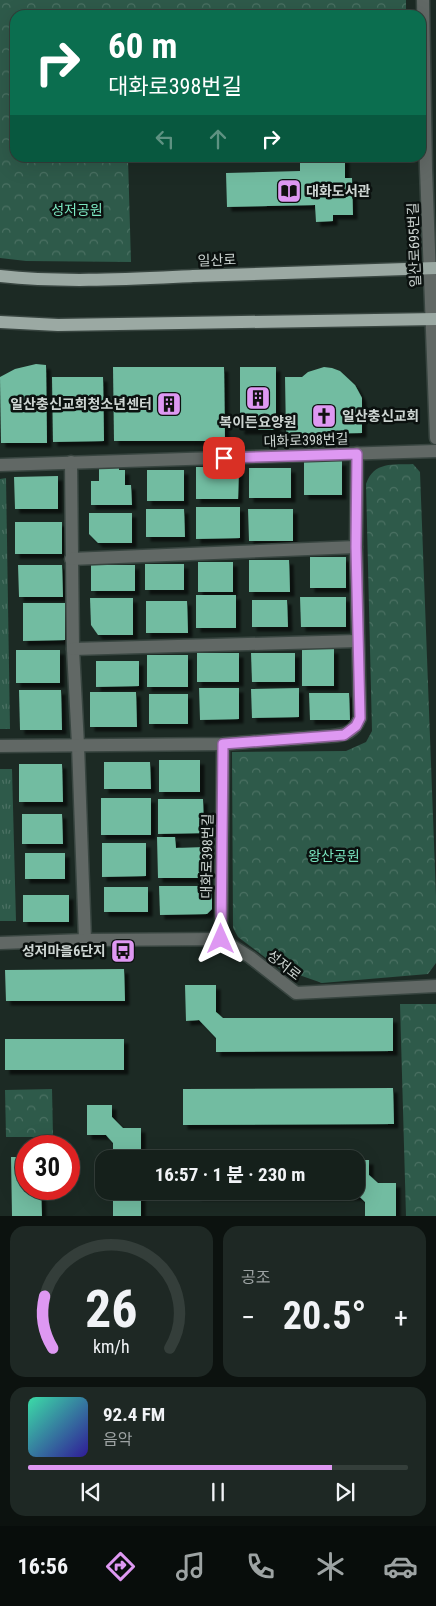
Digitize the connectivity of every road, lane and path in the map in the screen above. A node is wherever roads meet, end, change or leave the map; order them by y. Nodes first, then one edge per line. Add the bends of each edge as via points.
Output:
1 (426, 75) edge
2 (431, 169) edge
3 (433, 268) edge
4 (0, 276) edge
5 (434, 319) edge
6 (0, 322) edge
7 (436, 438) edge
8 (436, 451) edge
9 (357, 454) junction
10 (71, 462) junction
11 (0, 465) edge
12 (356, 547) junction
13 (71, 559) junction
14 (358, 641) junction
15 (73, 649) junction
16 (223, 744) junction
17 (78, 745) junction
18 (0, 746) edge
19 (221, 939) junction
20 (85, 940) junction
21 (0, 943) edge
22 (436, 986) edge

1 - 2 street, 일산로695번길
2 - 3 street, 일산로695번길
3 - 4 main road, 일산로 via 111,280
3 - 5 street, 일산로695번길
5 - 6 main road via 58,325
5 - 7 street, 일산로695번길
8 - 9 street
9 - 10 street, 대화로398번길
9 - 12 street, 대화로398번길
10 - 11 street, 대화로398번길
10 - 13 street
12 - 13 street
12 - 14 street, 대화로398번길
13 - 15 street
14 - 15 street
14 - 16 street, 대화로398번길 via 360,718 350,732
15 - 17 street
16 - 17 street, 대화로398번길
16 - 19 street, 대화로398번길
17 - 18 street, 대화로398번길
17 - 20 street
19 - 20 street
19 - 22 street, 성저로 via 296,993
20 - 21 street

